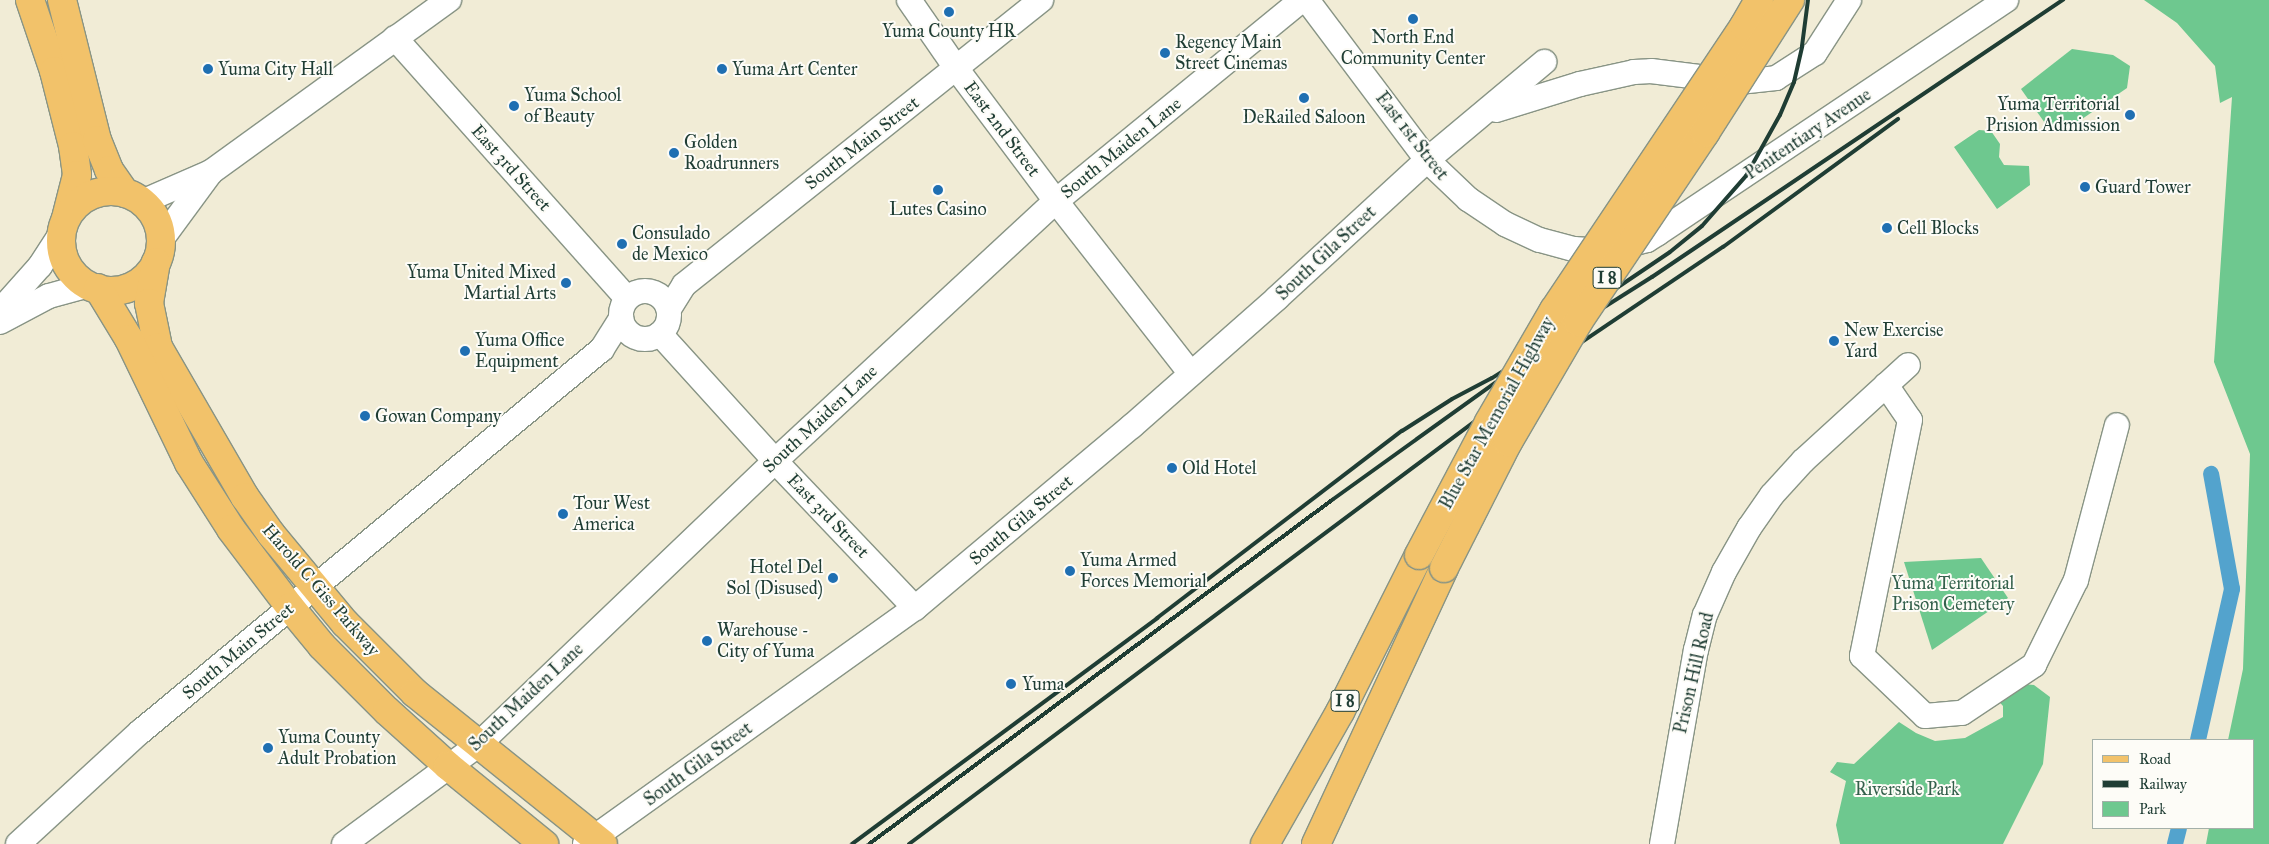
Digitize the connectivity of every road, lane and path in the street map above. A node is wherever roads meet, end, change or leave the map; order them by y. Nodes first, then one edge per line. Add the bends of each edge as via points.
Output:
1 (30, 0) edge
2 (62, 0) edge
3 (449, 0) edge
4 (909, 0) edge
5 (1041, 0) edge
6 (1302, 0) edge
7 (1307, 0) edge
8 (1759, 0) edge
9 (1790, 0) edge
10 (1849, 0) edge
11 (2006, 0) edge
12 (395, 38) junction
13 (1544, 62) dead end
14 (956, 68) junction
15 (1481, 115) junction
16 (1427, 160) junction
17 (210, 172) junction
18 (134, 197) junction
19 (1056, 201) junction
20 (64, 226) junction
21 (159, 251) junction
22 (1603, 251) joint
23 (684, 284) junction
24 (93, 287) junction
25 (651, 291) junction
26 (669, 309) junction
27 (0, 311) edge
28 (628, 318) junction
29 (0, 322) edge
30 (660, 334) junction
31 (1908, 366) dead end
32 (1191, 374) junction
33 (1886, 386) junction
34 (2117, 425) dead end
35 (775, 461) junction
36 (314, 587) junction
37 (290, 607) junction
38 (915, 608) junction
39 (478, 745) junction
40 (448, 766) junction
41 (595, 842) edge
42 (18, 844) edge
43 (344, 844) edge
44 (544, 844) edge
45 (1265, 844) edge
46 (1316, 844) edge
47 (1662, 844) edge

1 - 20 main road via 54,71 73,146 77,175
2 - 18 main road via 97,140 109,170
3 - 12 street
4 - 14 street, East 2nd Street
5 - 14 street, South Main Street
6 - 19 street, South Maiden Lane
7 - 16 street, East 1st Street
8 - 45 main road, Blue Star Memorial Highway / I 8, bridge via 1554,310 1489,422 1340,712
9 - 46 main road, Blue Star Memorial Highway / I 8, bridge via 1578,322 1508,442 1444,568
10 - 15 street via 1814,53 1776,78 1739,82 1651,71 1634,72 1524,100
11 - 22 street, Penitentiary Avenue via 1647,240
12 - 17 street
12 - 28 street, East 3rd Street
13 - 15 street, South Gila Street
14 - 19 street, East 2nd Street
14 - 23 street, South Main Street
15 - 16 street, South Gila Street
16 - 22 street, East 1st Street via 1468,199 1516,230 1560,247
16 - 32 street, South Gila Street
17 - 18 street
17 - 21 street
18 - 20 main road via 111,191 97,193 73,208
18 - 21 main road via 152,212 158,225
19 - 32 street, East 2nd Street
19 - 35 street, South Maiden Lane
20 - 24 main road via 62,248 67,263 76,276
20 - 27 street via 40,266
21 - 24 main road via 147,275 135,285 120,290
21 - 36 main road, Harold C Giss Parkway via 149,303 158,347 245,497
23 - 25 street, South Main Street
23 - 26 street, South Main Street
24 - 29 street via 49,296
24 - 37 main road, Harold C Giss Parkway via 129,339 194,471 231,528
25 - 26 street via 662,297
25 - 28 street via 638,291
26 - 30 street via 668,323
28 - 30 street via 648,339
28 - 36 street, South Main Street via 602,349
30 - 35 street, East 3rd Street
31 - 33 street, Prison Hill Road
32 - 38 street, South Gila Street
33 - 34 street via 1910,420 1862,656 1925,716 1962,713 2034,665 2076,580
33 - 47 street, Prison Hill Road via 1803,461 1772,495 1724,572 1705,615 1696,650
35 - 38 street, East 3rd Street
35 - 39 street, South Maiden Lane
36 - 37 street, South Main Street
36 - 39 main road, Harold C Giss Parkway via 415,693
37 - 40 main road, Harold C Giss Parkway via 322,646
37 - 42 street, South Main Street via 140,732
38 - 41 street, South Gila Street
39 - 40 street, South Maiden Lane
39 - 41 main road, Harold C Giss Parkway
40 - 43 street, South Maiden Lane
40 - 44 main road, Harold C Giss Parkway

